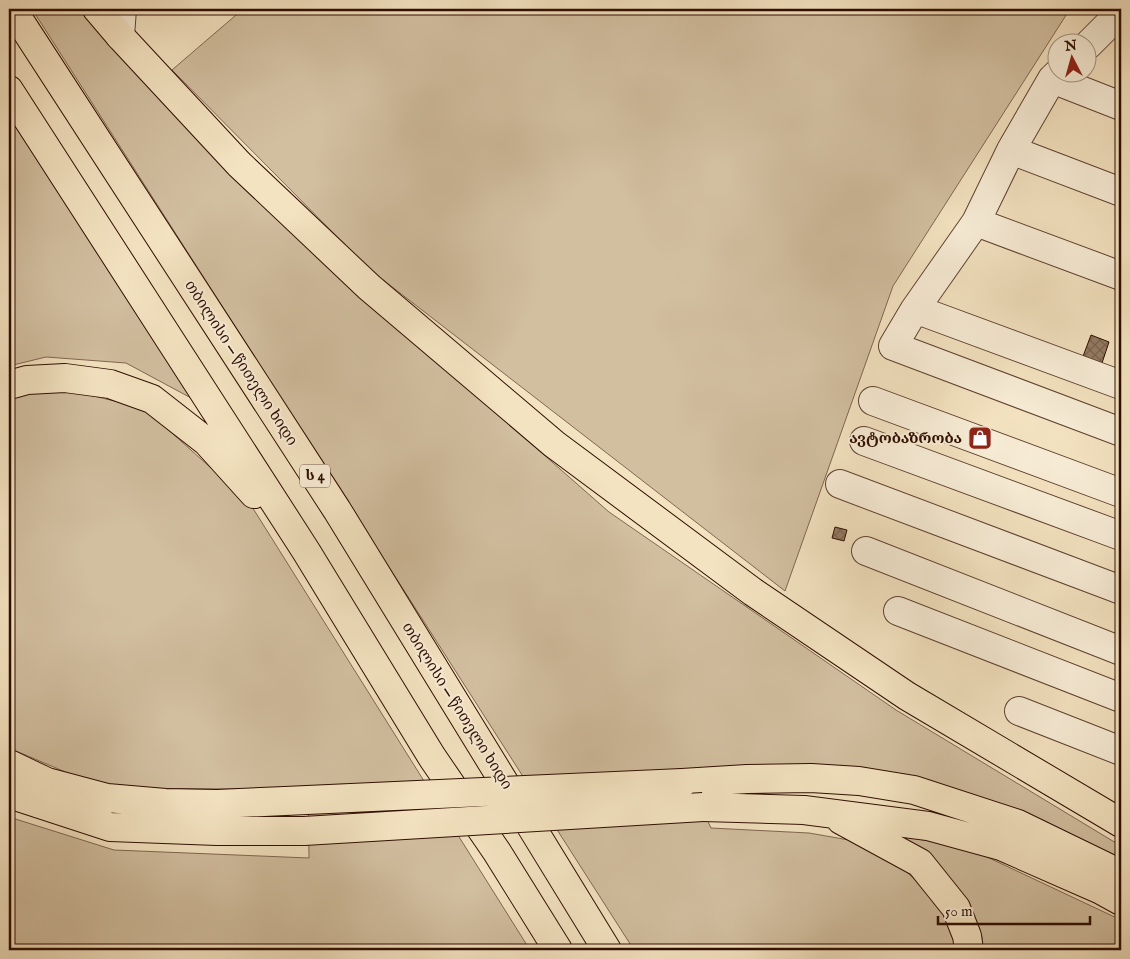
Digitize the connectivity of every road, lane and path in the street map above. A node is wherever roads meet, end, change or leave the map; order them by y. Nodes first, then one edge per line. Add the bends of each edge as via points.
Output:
1 (12, 9) edge
2 (97, 9) edge
3 (122, 9) edge
4 (1121, 20) edge
5 (1098, 35) edge
6 (120, 36) junction
7 (1052, 82) edge
8 (1069, 82) edge
9 (9, 90) edge
10 (1121, 106) edge
11 (1011, 150) junction
12 (1121, 192) edge
13 (976, 222) junction
14 (1121, 276) edge
15 (915, 309) junction
16 (1121, 385) edge
17 (9, 386) edge
18 (873, 401) dead end
19 (1121, 432) edge
20 (864, 441) dead end
21 (840, 484) dead end
22 (1121, 493) edge
23 (1121, 536) edge
24 (306, 551) junction
25 (866, 551) dead end
26 (1121, 590) edge
27 (898, 611) dead end
28 (1121, 651) edge
29 (1121, 698) edge
30 (1019, 711) dead end
31 (1121, 751) edge
32 (9, 764) edge
33 (9, 794) edge
34 (824, 811) junction
35 (1121, 823) edge
36 (1121, 874) edge
37 (1121, 901) edge
38 (558, 950) edge
39 (607, 950) edge
40 (969, 950) edge

1 - 39 highway, თბილისი — წითელი ხიდი / ს 4 via 337,510
2 - 6 highway
3 - 6 lane
4 - 5 lane via 1115,18
6 - 35 highway via 239,164 362,280 554,444 753,592 907,696
7 - 11 lane
8 - 10 lane
9 - 24 highway
11 - 12 lane
11 - 13 lane
13 - 14 lane
13 - 15 lane
15 - 16 lane
15 - 19 lane via 893,346
17 - 24 highway via 27,380 65,378 110,384 152,399 207,442
18 - 22 lane
20 - 23 lane
21 - 26 lane
24 - 38 highway via 432,757
25 - 28 lane
27 - 29 lane
30 - 31 lane
32 - 36 highway, bridge via 47,782 107,798 165,803 217,804 747,779 859,781 914,790 1018,824
33 - 34 highway, bridge via 110,827 217,831 304,831 703,808
34 - 37 highway via 928,826 1001,846
34 - 40 highway via 920,863 956,908

